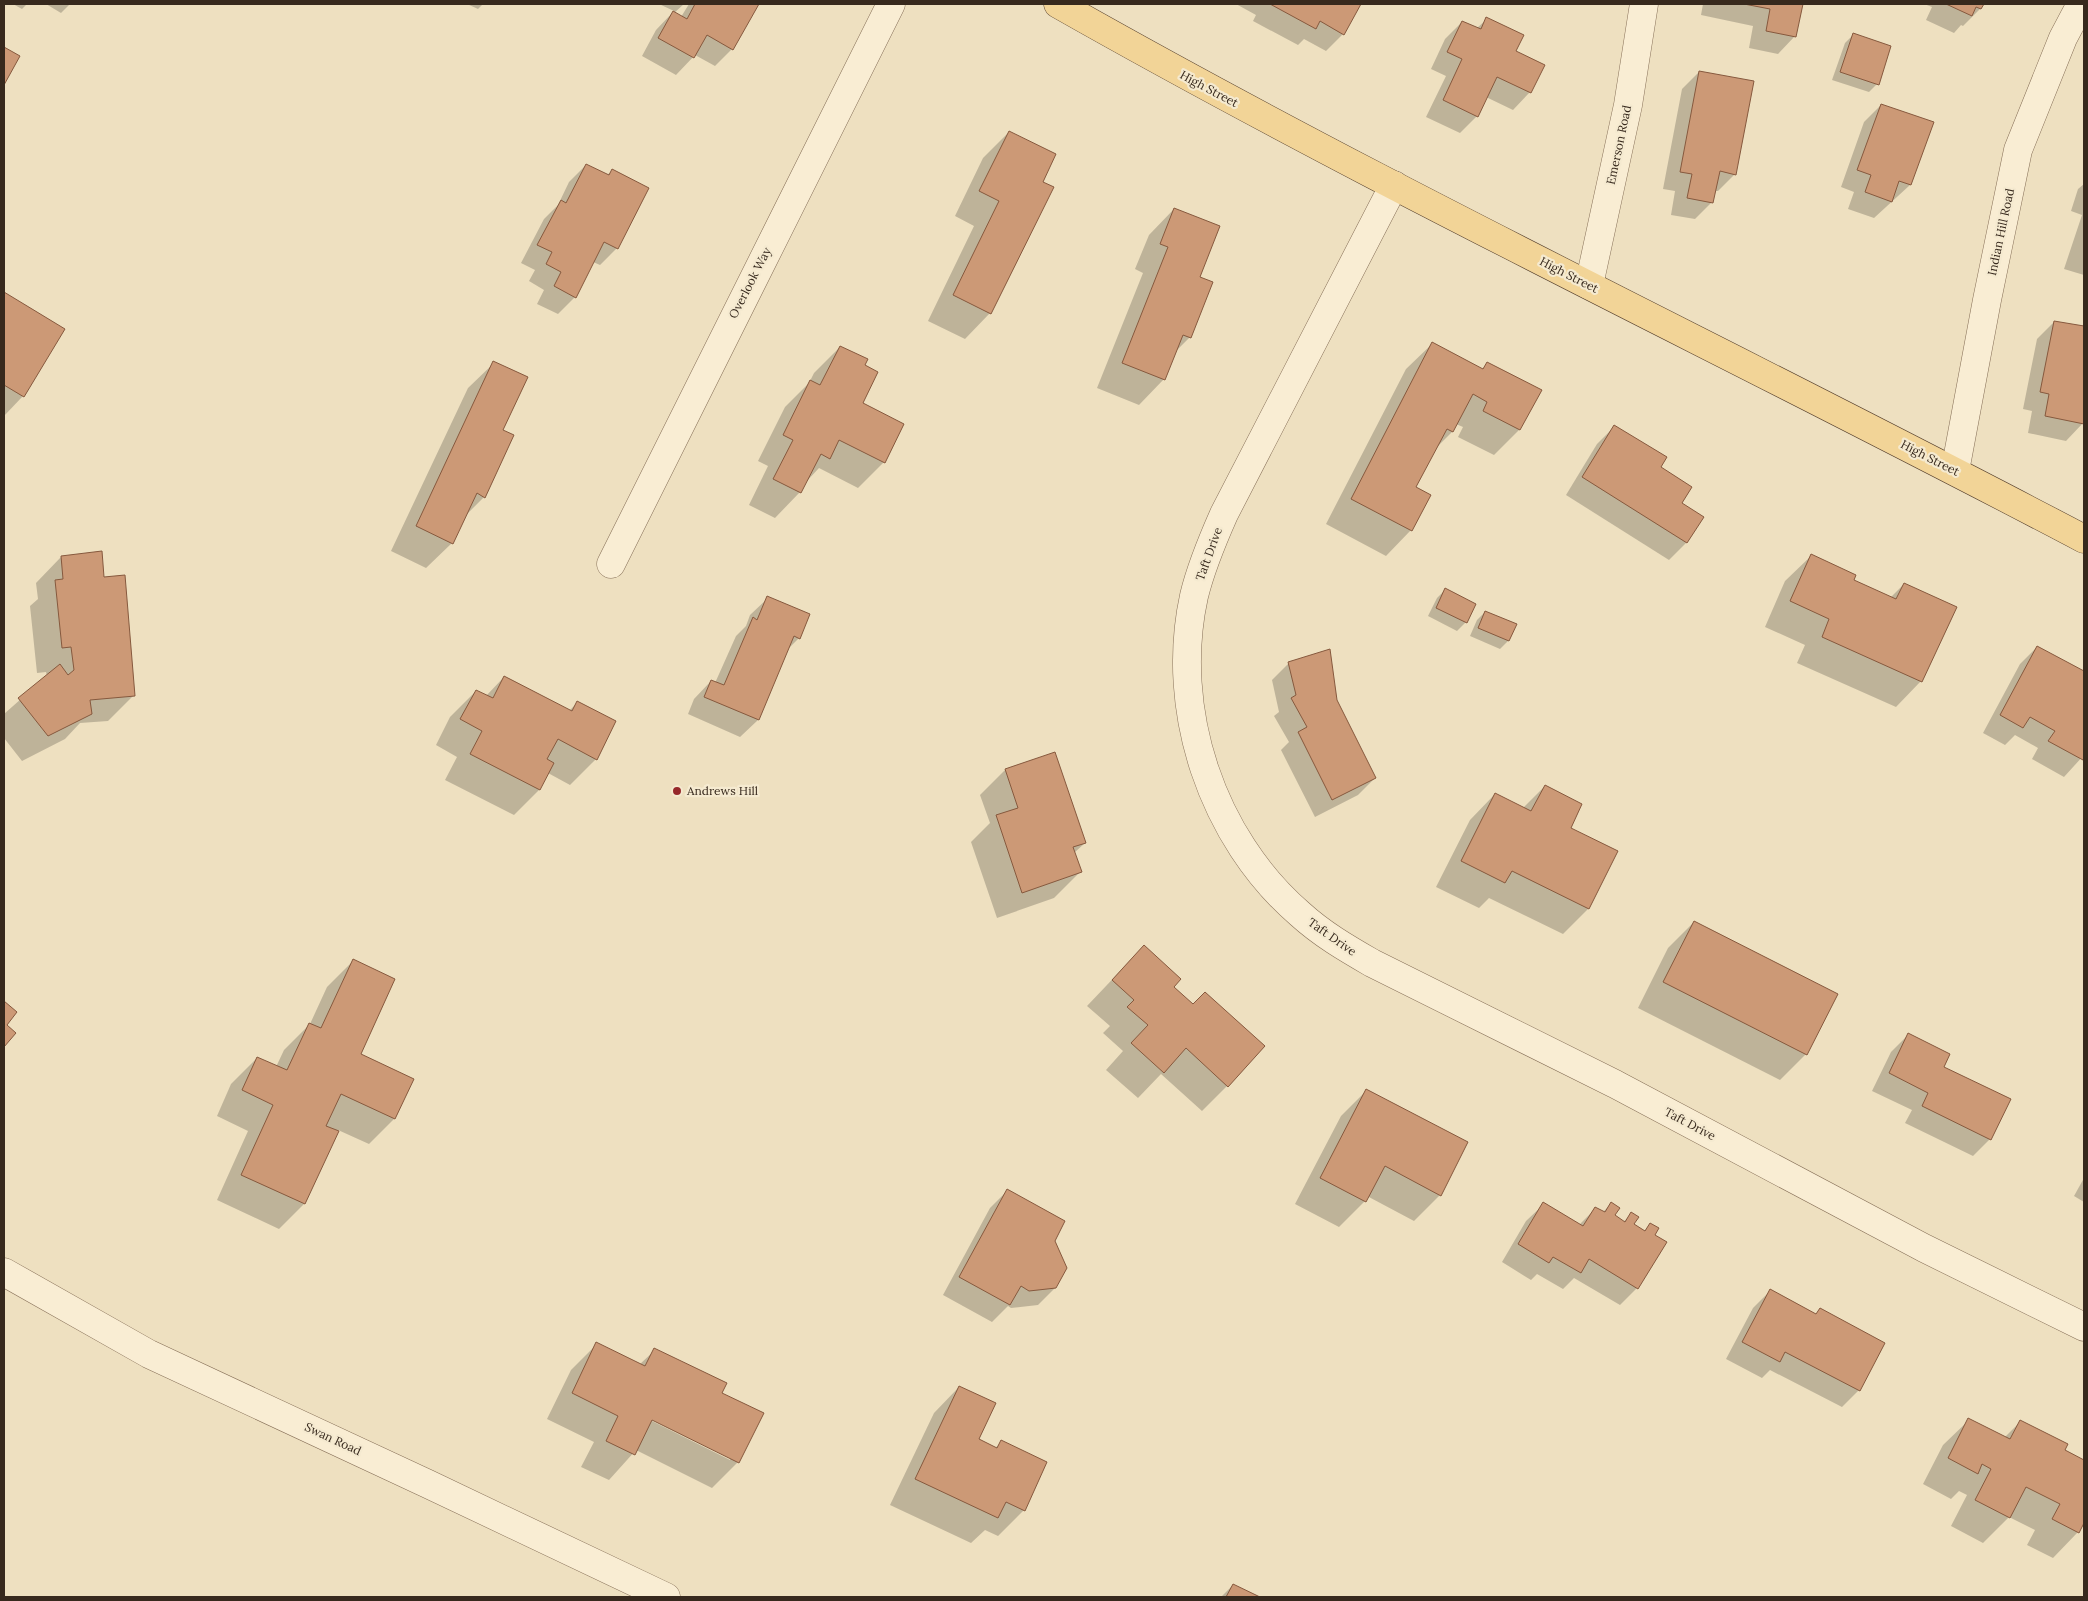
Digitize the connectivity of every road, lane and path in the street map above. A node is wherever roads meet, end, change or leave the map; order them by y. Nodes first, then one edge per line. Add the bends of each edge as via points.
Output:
1 (891, 4) edge
2 (1058, 4) edge
3 (1644, 4) edge
4 (2082, 4) edge
5 (1394, 185) junction
6 (1589, 286) junction
7 (1955, 470) junction
8 (2084, 538) edge
9 (611, 564) dead end
10 (4, 1272) edge
11 (2084, 1327) edge
12 (666, 1597) edge

1 - 9 street, Overlook Way
2 - 5 main road, High Street via 1182,75
3 - 6 street, Emerson Road via 1628,105
4 - 7 street, Indian Hill Road via 2063,38 2018,150
5 - 6 main road, High Street
5 - 11 street, Taft Drive via 1224,514 1206,554 1194,596 1188,639 1188,684 1193,727 1204,769 1220,810 1242,848 1268,883 1333,941 1615,1084 1924,1248
6 - 7 main road, High Street
7 - 8 main road, High Street
10 - 12 street, Swan Road via 149,1354

